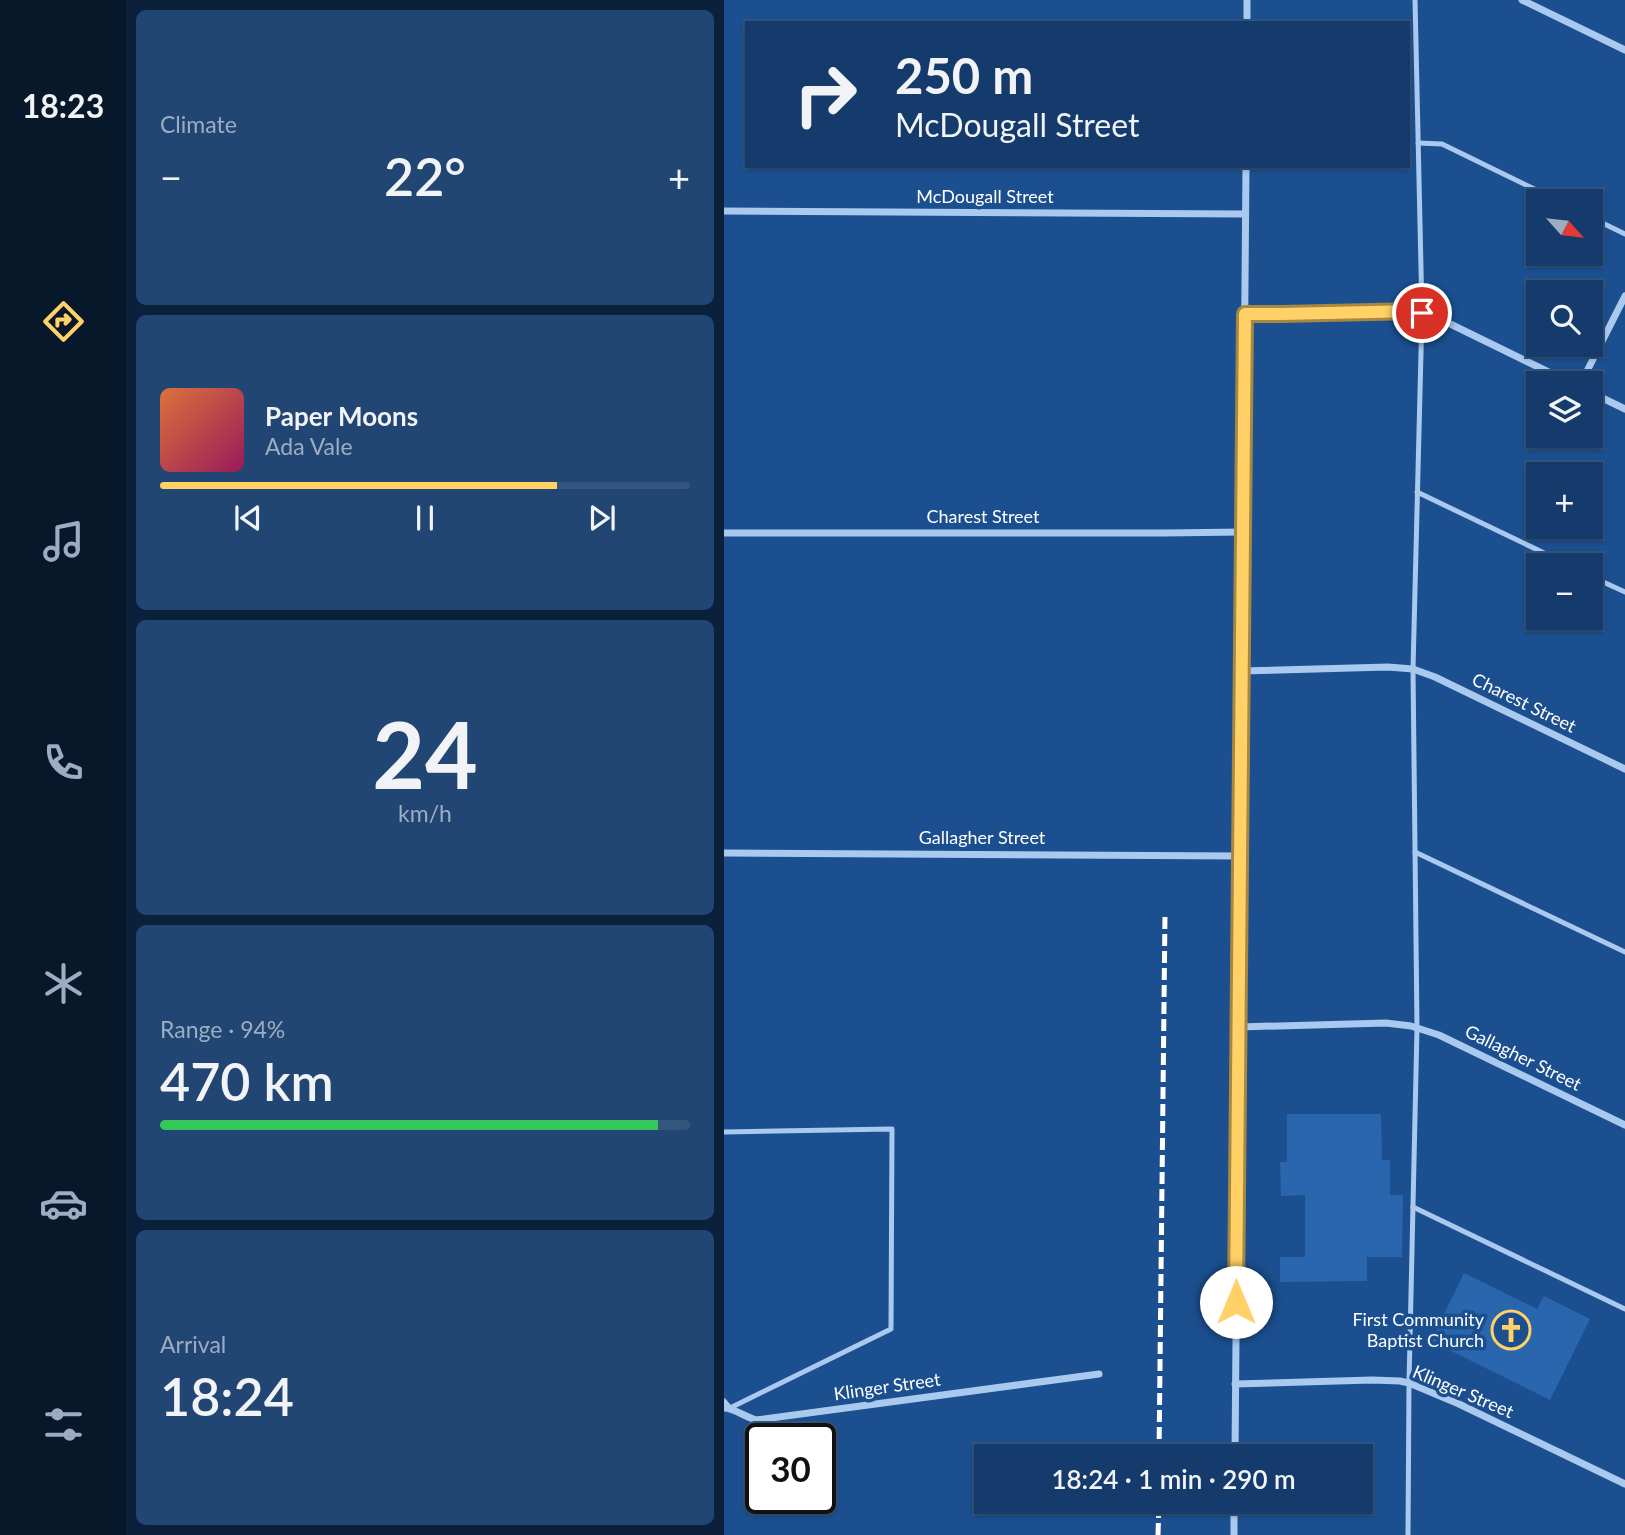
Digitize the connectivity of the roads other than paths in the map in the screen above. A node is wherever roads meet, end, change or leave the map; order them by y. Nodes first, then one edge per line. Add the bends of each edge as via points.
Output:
1 (1247, 0) edge
2 (1415, 0) edge
3 (1522, 0) edge
4 (1247, 21) edge
5 (1625, 50) edge
6 (1418, 143) junction
7 (1246, 168) edge
8 (1534, 189) edge
9 (724, 211) edge
10 (1245, 214) junction
11 (1603, 223) edge
12 (1625, 234) edge
13 (1625, 296) edge
14 (1422, 313) junction
15 (1245, 314) junction
16 (1546, 371) edge
17 (1587, 371) edge
18 (1603, 399) edge
19 (1625, 409) edge
20 (1417, 492) junction
21 (1243, 532) junction
22 (724, 533) edge
23 (1544, 553) edge
24 (1603, 582) edge
25 (1625, 592) edge
26 (1413, 669) junction
27 (1241, 671) junction
28 (1625, 769) edge
29 (1415, 852) junction
30 (724, 853) edge
31 (1239, 856) junction
32 (1625, 953) edge
33 (1238, 1027) junction
34 (1417, 1028) junction
35 (1625, 1125) edge
36 (724, 1132) edge
37 (1413, 1207) junction
38 (1625, 1309) edge
39 (1099, 1374) dead end
40 (1409, 1383) junction
41 (1236, 1384) junction
42 (724, 1401) edge
43 (727, 1408) edge
44 (1235, 1444) edge
45 (1625, 1484) edge
46 (1234, 1514) edge
47 (1234, 1535) edge
48 (1408, 1535) edge

1 - 4 street
2 - 6 lane
3 - 5 street
6 - 8 lane via 1442,144
6 - 14 lane
7 - 10 street
9 - 10 street, McDougall Street
10 - 15 street
11 - 12 lane
13 - 17 street
14 - 15 street
14 - 16 street
14 - 20 lane
15 - 21 street
18 - 19 street
20 - 23 lane
20 - 26 lane
21 - 22 street, Charest Street
21 - 27 street
24 - 25 lane
26 - 27 street, Charest Street
26 - 28 street, Charest Street
26 - 29 lane
27 - 31 street
29 - 32 lane
29 - 34 lane
30 - 31 street, Gallagher Street
31 - 33 street
33 - 34 street, Gallagher Street via 1386,1023
33 - 41 street
34 - 35 street, Gallagher Street
34 - 37 lane
36 - 43 lane via 892,1129 891,1329
37 - 38 lane
37 - 40 lane
39 - 43 street, Klinger Street via 756,1420
40 - 41 street, Klinger Street
40 - 45 street, Klinger Street
40 - 48 lane
41 - 44 street
42 - 43 lane
46 - 47 street

